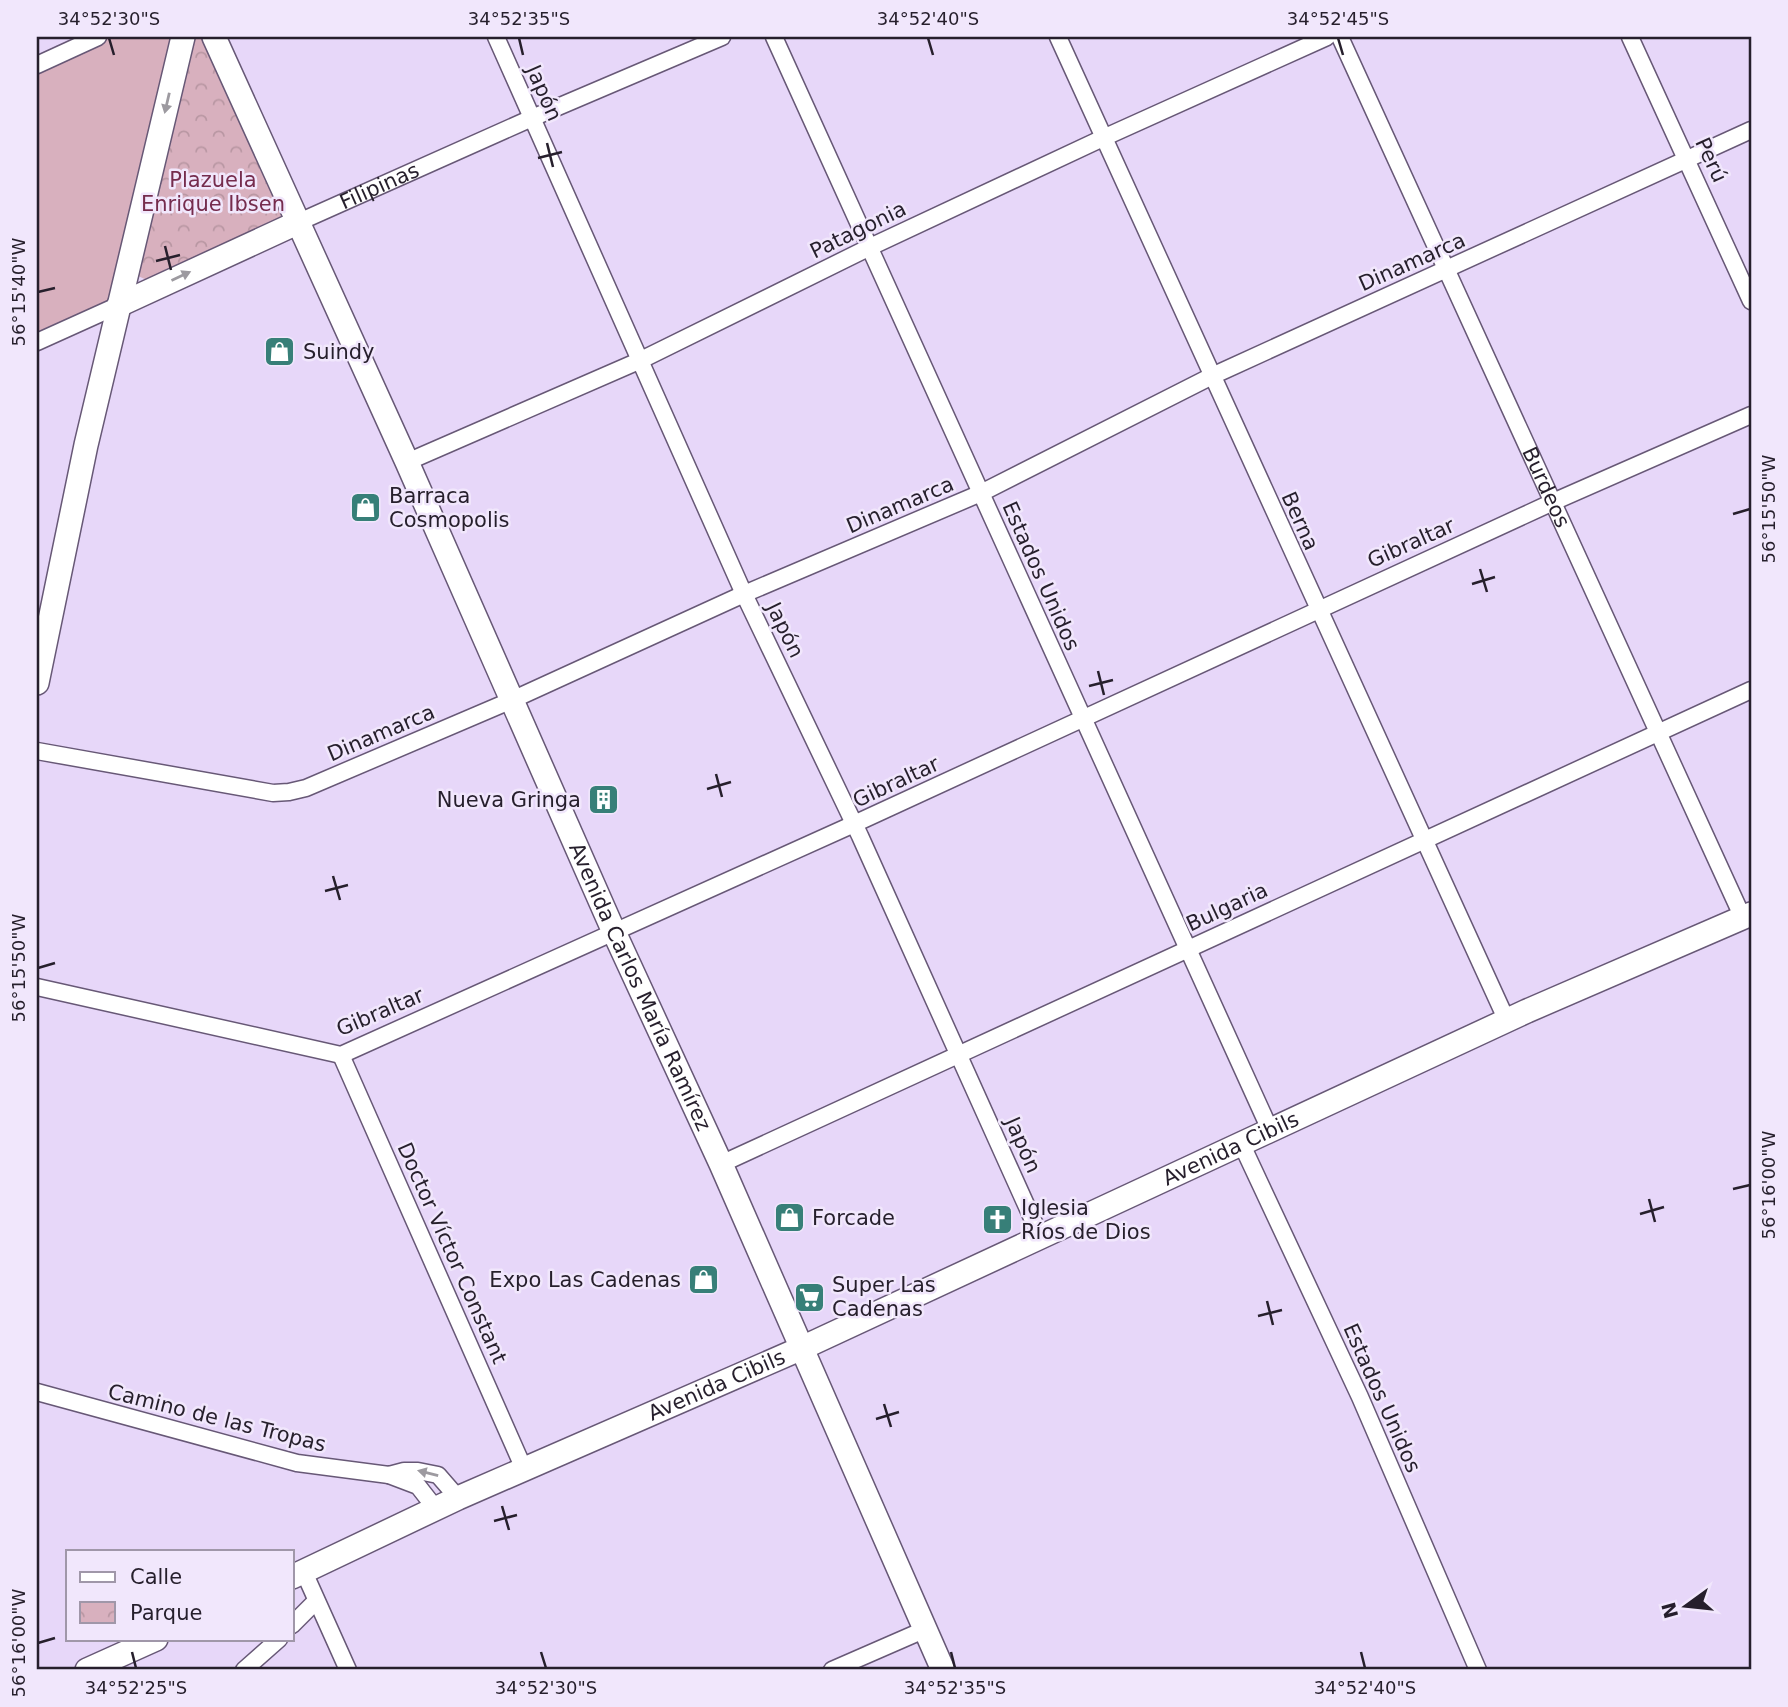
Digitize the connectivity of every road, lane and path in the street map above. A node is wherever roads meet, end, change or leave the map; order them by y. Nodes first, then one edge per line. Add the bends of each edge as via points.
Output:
1 (98, 37) edge
2 (183, 37) edge
3 (214, 37) edge
4 (496, 37) edge
5 (722, 37) edge
6 (774, 37) edge
7 (1058, 37) edge
8 (1327, 37) edge
9 (1340, 37) edge
10 (1630, 37) edge
11 (37, 65) edge
12 (532, 118) junction
13 (1751, 130) edge
14 (1103, 138) junction
15 (1687, 159) junction
16 (299, 222) junction
17 (868, 248) junction
18 (1448, 269) junction
19 (1751, 301) edge
20 (119, 305) junction
21 (37, 342) edge
22 (641, 360) junction
23 (1212, 376) junction
24 (1751, 415) edge
25 (407, 462) junction
26 (981, 493) junction
27 (1553, 502) junction
28 (744, 594) junction
29 (1317, 609) junction
30 (37, 683) edge
31 (1751, 690) edge
32 (512, 700) junction
33 (1083, 719) junction
34 (1659, 731) junction
35 (37, 751) edge
36 (854, 824) junction
37 (1423, 839) junction
38 (1749, 923) edge
39 (614, 932) junction
40 (1189, 947) junction
41 (37, 987) edge
42 (1507, 1021) junction
43 (960, 1054) junction
44 (341, 1055) junction
45 (1271, 1132) junction
46 (1242, 1145) junction
47 (721, 1164) junction
48 (1041, 1238) junction
49 (802, 1348) junction
50 (37, 1392) edge
51 (524, 1469) junction
52 (389, 1475) junction
53 (458, 1498) junction
54 (436, 1509) junction
55 (298, 1574) edge
56 (316, 1601) junction
57 (294, 1623) edge
58 (926, 1629) junction
59 (154, 1640) edge
60 (278, 1640) edge
61 (87, 1670) edge
62 (244, 1670) edge
63 (348, 1670) edge
64 (831, 1670) edge
65 (943, 1670) edge
66 (1478, 1670) edge

1 - 11 street
2 -> 20 street
3 - 16 street, Avenida Carlos María Ramírez
4 - 12 street, Japón
5 - 12 street, Filipinas
6 - 17 street, Estados Unidos
7 - 14 street, Berna
8 - 14 street, Patagonia
9 - 18 street, Burdeos
10 - 15 street, Perú
12 - 16 street, Filipinas
12 - 22 street, Japón
13 - 15 street, Dinamarca
14 - 17 street, Patagonia
14 - 23 street, Berna
15 - 18 street, Dinamarca
15 - 19 street, Perú
20 -> 16 street, Filipinas
16 - 25 street, Avenida Carlos María Ramírez
17 - 22 street, Patagonia
17 - 26 street, Estados Unidos
18 - 23 street, Dinamarca
18 - 27 street, Burdeos
20 - 21 street, Filipinas
20 - 30 street
22 - 25 street, Patagonia
22 - 28 street, Japón
23 - 26 street, Dinamarca
23 - 29 street, Berna
24 - 27 street, Gibraltar
25 - 32 street, Avenida Carlos María Ramírez
26 - 28 street, Dinamarca
26 - 33 street, Estados Unidos
27 - 29 street, Gibraltar
27 - 34 street, Burdeos
28 - 32 street, Dinamarca
28 - 36 street, Japón
29 - 33 street, Gibraltar
29 - 37 street, Berna
31 - 34 street, Bulgaria
32 - 35 street, Dinamarca via 289,792 273,793
32 - 39 street, Avenida Carlos María Ramírez
33 - 36 street, Gibraltar
33 - 40 street, Estados Unidos
34 - 37 street, Bulgaria
34 - 38 street, Burdeos
36 - 39 street, Gibraltar
36 - 43 street, Japón
37 - 40 street, Bulgaria
37 - 42 street, Berna
38 - 42 street, Avenida Cibils
39 - 44 street, Gibraltar
39 - 47 street, Avenida Carlos María Ramírez
40 - 43 street, Bulgaria
40 - 45 street, Estados Unidos
41 - 44 street, Gibraltar
42 - 45 street, Avenida Cibils
43 - 47 street, Bulgaria
43 - 48 street, Japón
44 - 51 street, Doctor Víctor Constant
45 - 46 street, Avenida Cibils
46 - 48 street, Avenida Cibils
46 - 66 street, Estados Unidos via 1360,1397
47 - 49 street, Avenida Carlos María Ramírez
48 - 49 street, Avenida Cibils
49 - 51 street, Avenida Cibils
49 - 58 street, Avenida Carlos María Ramírez
50 - 52 street, Camino de las Tropas via 297,1463
51 - 53 street, Avenida Cibils
53 -> 52 street, Camino de las Tropas via 438,1475 418,1471
52 - 54 street, Camino de las Tropas via 418,1486
53 - 54 street, Avenida Cibils
54 - 55 street, Avenida Cibils
55 - 56 street
56 - 57 street
56 - 63 street
58 - 64 street
58 - 65 street, Avenida Carlos María Ramírez
59 - 61 street
60 - 62 street

